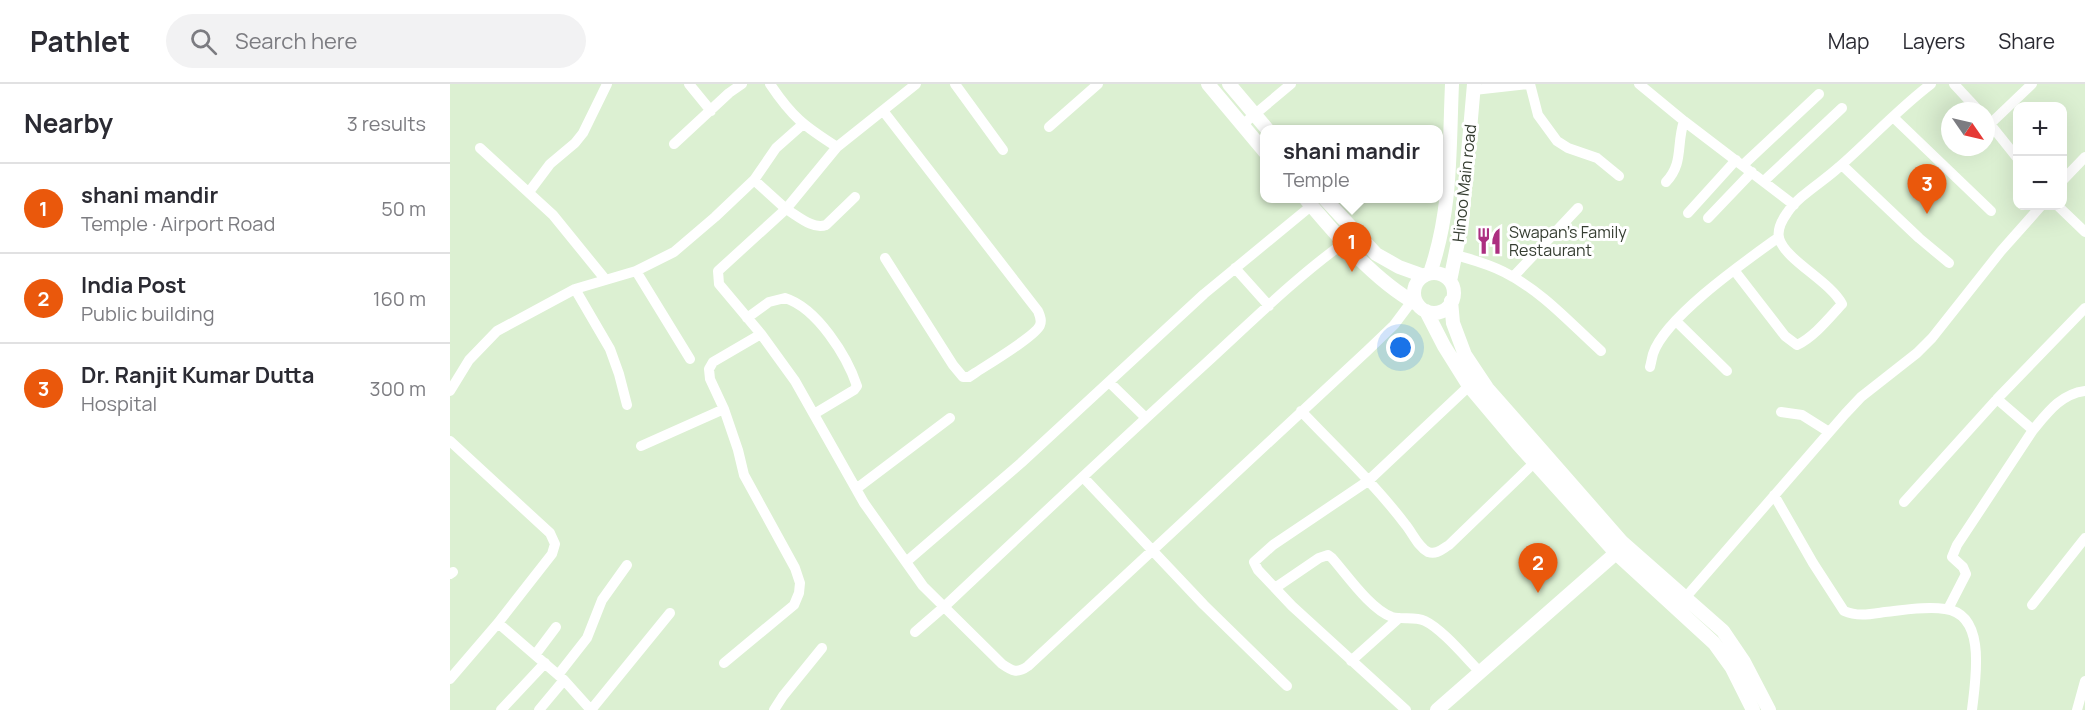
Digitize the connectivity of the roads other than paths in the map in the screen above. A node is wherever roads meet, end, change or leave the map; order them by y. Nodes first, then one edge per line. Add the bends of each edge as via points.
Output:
1 (607, 84) edge
2 (689, 84) edge
3 (742, 84) edge
4 (770, 84) edge
5 (916, 84) edge
6 (955, 84) edge
7 (1098, 84) edge
8 (1208, 84) edge
9 (1230, 84) edge
10 (1291, 84) edge
11 (1452, 84) edge
12 (1529, 84) edge
13 (1639, 84) edge
14 (1931, 84) edge
15 (1954, 84) edge
16 (2032, 84) edge
17 (1474, 87) edge
18 (1819, 94) dead end
19 (1970, 102) edge
20 (1842, 108) dead end
21 (711, 111) junction
22 (884, 112) junction
23 (1256, 115) junction
24 (1995, 116) edge
25 (1893, 117) junction
26 (1684, 122) junction
27 (802, 125) junction
28 (1242, 125) junction
29 (1264, 125) edge
30 (1049, 127) dead end
31 (1995, 131) edge
32 (674, 144) dead end
33 (1260, 146) edge
34 (837, 147) junction
35 (480, 148) dead end
36 (1003, 150) dead end
37 (2016, 156) edge
38 (2085, 157) edge
39 (1842, 165) junction
40 (1743, 166) junction
41 (1619, 176) dead end
42 (2067, 176) edge
43 (754, 180) junction
44 (1764, 181) junction
45 (1666, 182) dead end
46 (529, 192) junction
47 (855, 197) dead end
48 (1307, 203) edge
49 (1309, 203) edge
50 (1329, 203) edge
51 (1794, 204) junction
52 (1578, 208) dead end
53 (786, 210) junction
54 (2037, 210) edge
55 (2062, 210) edge
56 (1991, 211) dead end
57 (1688, 213) dead end
58 (1708, 218) dead end
59 (2085, 232) edge
60 (1779, 237) junction
61 (1345, 242) junction
62 (1456, 255) junction
63 (885, 258) dead end
64 (1949, 262) dead end
65 (1235, 268) junction
66 (1734, 270) junction
67 (636, 271) junction
68 (1427, 274) junction
69 (1513, 277) junction
70 (605, 279) junction
71 (1450, 281) junction
72 (574, 289) junction
73 (1451, 301) junction
74 (1269, 306) junction
75 (1419, 306) junction
76 (2085, 308) edge
77 (747, 318) junction
78 (1676, 321) junction
79 (761, 334) junction
80 (1601, 351) dead end
81 (690, 359) dead end
82 (1650, 367) dead end
83 (1726, 371) dead end
84 (1109, 382) junction
85 (1469, 386) junction
86 (2085, 391) edge
87 (450, 392) edge
88 (1997, 399) junction
89 (627, 405) dead end
90 (724, 409) junction
91 (1301, 411) junction
92 (1781, 412) dead end
93 (814, 414) junction
94 (950, 418) dead end
95 (1146, 418) junction
96 (2033, 430) junction
97 (1829, 432) junction
98 (450, 441) edge
99 (641, 446) dead end
100 (1535, 462) junction
101 (1083, 477) junction
102 (1368, 481) junction
103 (856, 489) junction
104 (1774, 495) junction
105 (1904, 502) dead end
106 (2085, 538) edge
107 (1153, 549) junction
108 (1616, 553) junction
109 (906, 562) junction
110 (627, 565) dead end
111 (1275, 588) junction
112 (1685, 598) junction
113 (2032, 605) dead end
114 (945, 606) junction
115 (1948, 609) junction
116 (670, 613) dead end
117 (1399, 618) junction
118 (498, 624) junction
119 (556, 627) dead end
120 (915, 632) dead end
121 (822, 648) dead end
122 (535, 655) junction
123 (1351, 661) junction
124 (545, 663) junction
125 (724, 663) dead end
126 (1480, 672) junction
127 (561, 678) junction
128 (450, 679) edge
129 (2085, 681) edge
130 (1287, 686) dead end
131 (501, 710) edge
132 (539, 710) edge
133 (774, 710) edge
134 (1406, 710) edge
135 (1437, 710) edge
136 (1754, 710) edge
137 (1769, 710) edge
138 (1972, 710) edge
139 (2077, 710) edge

1 - 46 street via 583,133 550,164
2 - 21 street
3 - 21 street
4 - 27 street
5 - 22 street
6 - 36 street
7 - 30 street
8 - 28 main road
9 - 23 main road
10 - 23 street
11 - 68 main road, Hinoo Main road via 1446,203 1440,245
12 - 17 street
12 - 41 street via 1538,116 1557,141 1597,158
13 - 26 street
14 - 25 street
15 - 19 street
16 - 24 street
17 - 62 main road, Hinoo Main road
18 - 40 street
20 - 44 street
21 - 32 street
22 - 34 street
22 - 63 street via 1038,311 1040,326 969,377 963,377
23 - 28 street
23 - 29 main road
25 - 39 street
25 - 56 street
26 - 40 street
26 - 45 street via 1677,169
27 - 34 street
27 - 43 street via 776,148
28 - 33 main road
31 - 37 street
34 - 53 street
35 - 46 street
38 - 42 street
39 - 51 street
39 - 64 street via 1918,238
40 - 44 street
40 - 57 street
40 - 58 street
43 - 53 street
43 - 67 street via 674,252
44 - 51 street
46 - 70 street via 561,224
47 - 53 street via 821,227
48 - 65 street
49 - 61 main road
50 - 68 main road via 1376,254 1399,267
51 - 60 street via 1782,221
52 - 69 street
53 - 77 street via 718,271 719,284
54 - 97 street via 1932,338 1861,397
55 - 59 street
60 - 66 street
60 - 66 street via 1795,259 1837,294 1842,304 1803,342 1797,345 1785,336
61 - 74 street
61 - 75 main road via 1394,289
62 - 69 street
62 - 71 main road, Hinoo Main road
65 - 74 street
65 - 84 street
66 - 78 street
67 - 70 street
67 - 81 street
68 - 71 main road via 1441,274
68 - 75 main road via 1414,288
69 - 80 street via 1544,298
70 - 72 street
71 - 73 main road
72 - 87 street via 497,331 469,360
72 - 89 street via 610,349
73 - 75 main road via 1438,312
73 - 112 main road via 1453,322 1465,355 1486,388 1622,542
74 - 95 street
75 - 85 main road
75 - 91 street
76 - 88 street
77 - 79 street
77 - 93 street via 769,302 785,298 804,308 825,329 857,386
78 - 82 street via 1658,344
78 - 83 street
79 - 90 street via 713,362 709,369
79 - 93 street
84 - 95 street
84 - 109 street
85 - 100 main road
85 - 102 street
86 - 96 street via 2056,403
88 - 96 street
88 - 105 street
90 - 99 street
90 - 125 street via 744,475 800,583 794,605
91 - 102 street
91 - 107 street
92 - 97 street via 1802,415
93 - 103 street
94 - 103 street
95 - 101 street
96 - 115 street via 1954,550 1952,557 1966,573
97 - 104 street
98 - 118 street via 550,533 555,544 552,554
100 - 102 street via 1449,545 1434,553 1421,546
100 - 108 main road
101 - 107 street
101 - 114 street
102 - 111 street via 1256,559 1254,566
103 - 109 street
104 - 112 street
104 - 115 street via 1844,611 1856,615
106 - 113 street
107 - 114 street via 1018,672 1002,664
107 - 130 street
108 - 126 main road
108 - 136 main road via 1718,648
109 - 114 street via 923,586
110 - 127 street via 602,600 587,638
111 - 117 street via 1328,555 1382,611
111 - 123 street
112 - 137 main road via 1723,632
114 - 120 street
115 - 138 street via 1965,620 1975,639
116 - 127 street via 591,710
117 - 123 street
117 - 126 street via 1417,618 1431,624
118 - 122 street
118 - 128 street
119 - 122 street
121 - 133 street
122 - 124 street
123 - 134 street
124 - 127 street
124 - 131 street
126 - 135 main road
127 - 132 street
129 - 139 street

